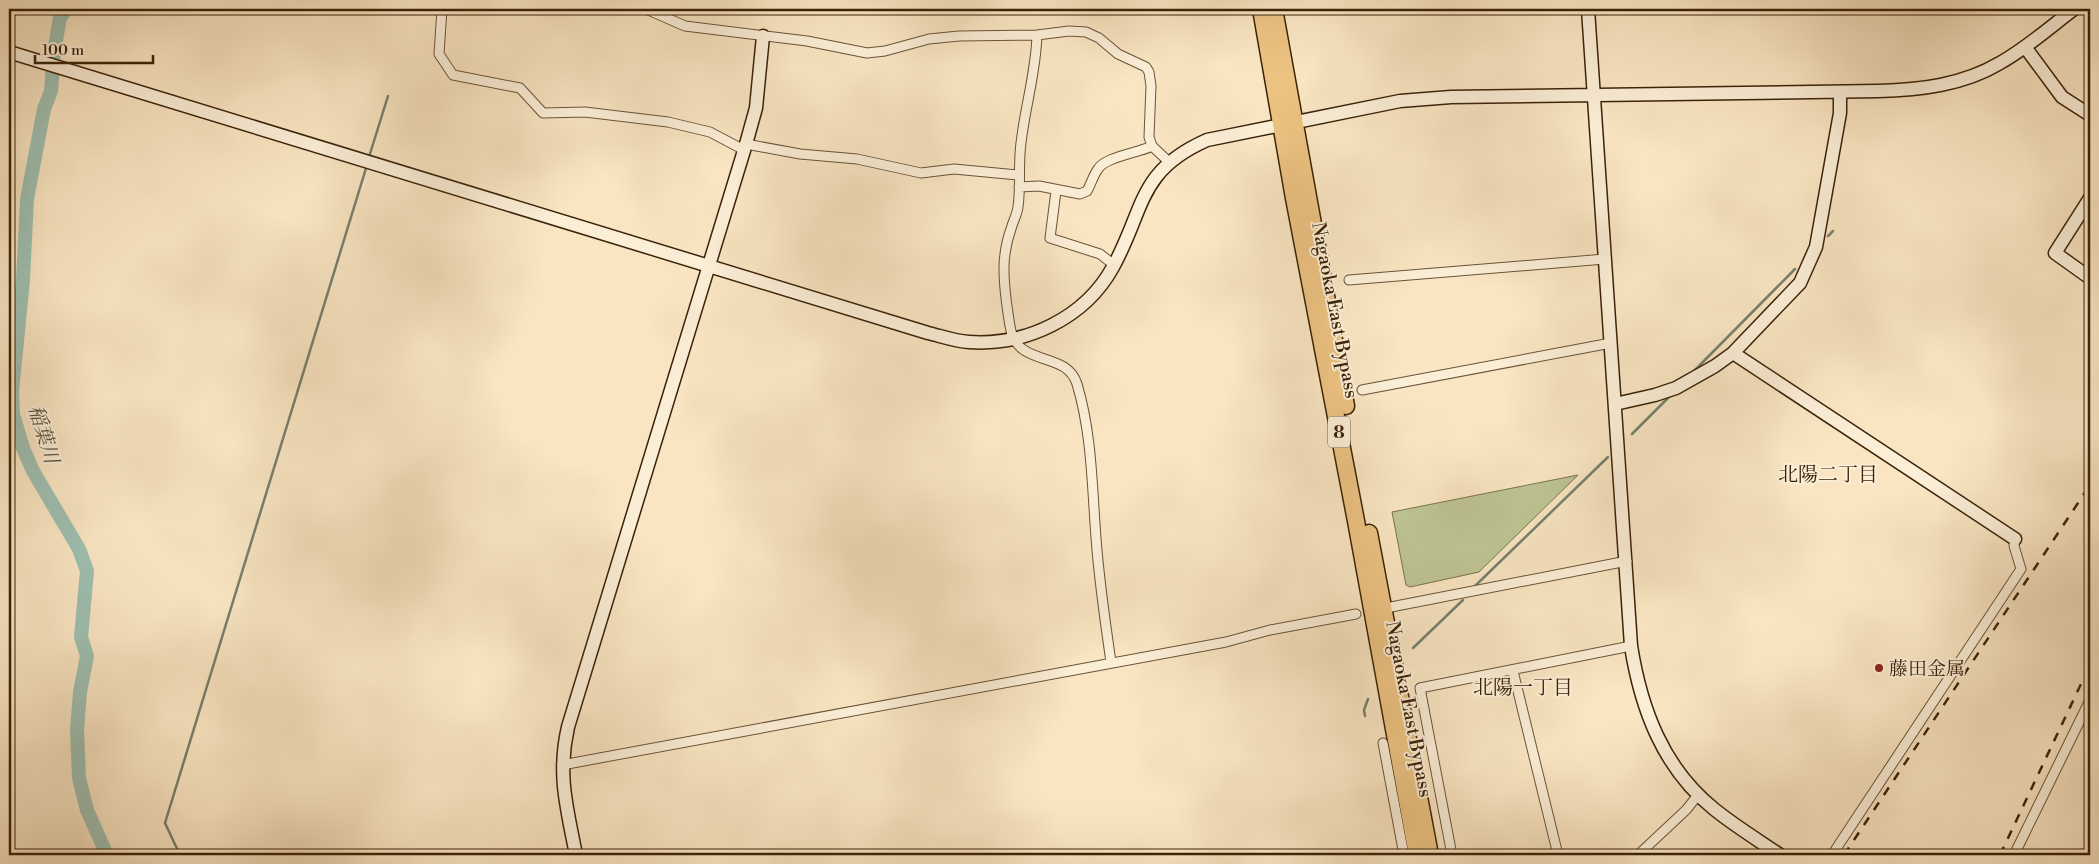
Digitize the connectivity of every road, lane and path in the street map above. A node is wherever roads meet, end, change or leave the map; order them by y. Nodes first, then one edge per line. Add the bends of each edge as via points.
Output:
1 (442, 9) edge
2 (646, 9) edge
3 (1261, 9) edge
4 (1274, 9) edge
5 (1588, 9) edge
6 (2074, 9) edge
7 (1037, 35) junction
8 (763, 36) junction
9 (2025, 47) junction
10 (9, 52) edge
11 (1840, 92) junction
12 (1595, 95) junction
13 (2090, 115) edge
14 (1288, 123) junction
15 (1152, 146) junction
16 (745, 147) junction
17 (1169, 162) junction
18 (1018, 175) junction
19 (1020, 187) junction
20 (1056, 191) junction
21 (2090, 198) edge
22 (1605, 260) junction
23 (1114, 265) junction
24 (708, 267) junction
25 (2090, 278) edge
26 (1349, 280) dead end
27 (1014, 339) junction
28 (1611, 342) junction
29 (1733, 353) junction
30 (1362, 390) dead end
31 (1615, 404) junction
32 (2015, 540) joint
33 (1627, 561) junction
34 (1391, 608) dead end
35 (1356, 614) dead end
36 (1631, 646) junction
37 (1111, 662) junction
38 (1513, 671) junction
39 (2090, 700) edge
40 (1383, 743) dead end
41 (562, 765) junction
42 (1698, 795) junction
43 (576, 855) edge
44 (1404, 855) edge
45 (1417, 855) edge
46 (1430, 855) edge
47 (1452, 855) edge
48 (1558, 855) edge
49 (1638, 855) edge
50 (1780, 855) edge
51 (1832, 855) edge
52 (2014, 855) edge

1 - 16 street via 439,54 453,76 520,88 543,112 585,112 668,122 710,132
2 - 8 street via 686,26
3 - 14 highway, Nagaoka East Bypass / 8
4 - 14 highway, Nagaoka East Bypass / 8
5 - 12 street
6 - 9 street
7 - 8 street via 960,36 867,53
7 - 15 street via 1086,32 1118,54 1146,67 1150,78 1148,131
7 - 18 street via 1037,55 1020,145
8 - 16 street via 756,108
9 - 11 street via 1986,70 1940,85
9 - 13 street via 2059,93
10 - 24 street
11 - 12 street
11 - 29 street via 1840,113 1820,228 1809,266 1787,298
12 - 14 street via 1400,101
12 - 22 street
14 - 17 street via 1207,140
14 - 45 highway, Nagaoka East Bypass / 8
14 - 46 highway, Nagaoka East Bypass / 8
15 - 17 street
15 - 20 street via 1105,162 1098,168 1087,191 1080,194
16 - 18 street via 865,160 921,173 954,169
16 - 24 street
17 - 23 street via 1143,196
18 - 19 street
19 - 20 street via 1039,186
19 - 27 street via 1017,213 1004,257 1010,327
20 - 23 street via 1050,238 1100,254
21 - 25 street via 2055,253
22 - 26 street
22 - 28 street
23 - 27 street via 1106,279 1079,307 1054,324
24 - 27 street via 951,339 986,342
24 - 41 street via 573,712
27 - 37 street via 1026,352 1066,368 1076,382 1091,458 1097,559
28 - 30 street
28 - 31 street
29 - 31 street via 1676,388
29 - 32 street
31 - 33 street
32 - 51 street via 2021,569
33 - 34 street
33 - 36 street
35 - 37 street
36 - 38 street
36 - 42 street via 1638,686 1652,725 1671,761
37 - 41 street
38 - 47 street via 1420,688
38 - 48 street
39 - 52 street
40 - 44 street
41 - 43 street
42 - 49 street
42 - 50 street

